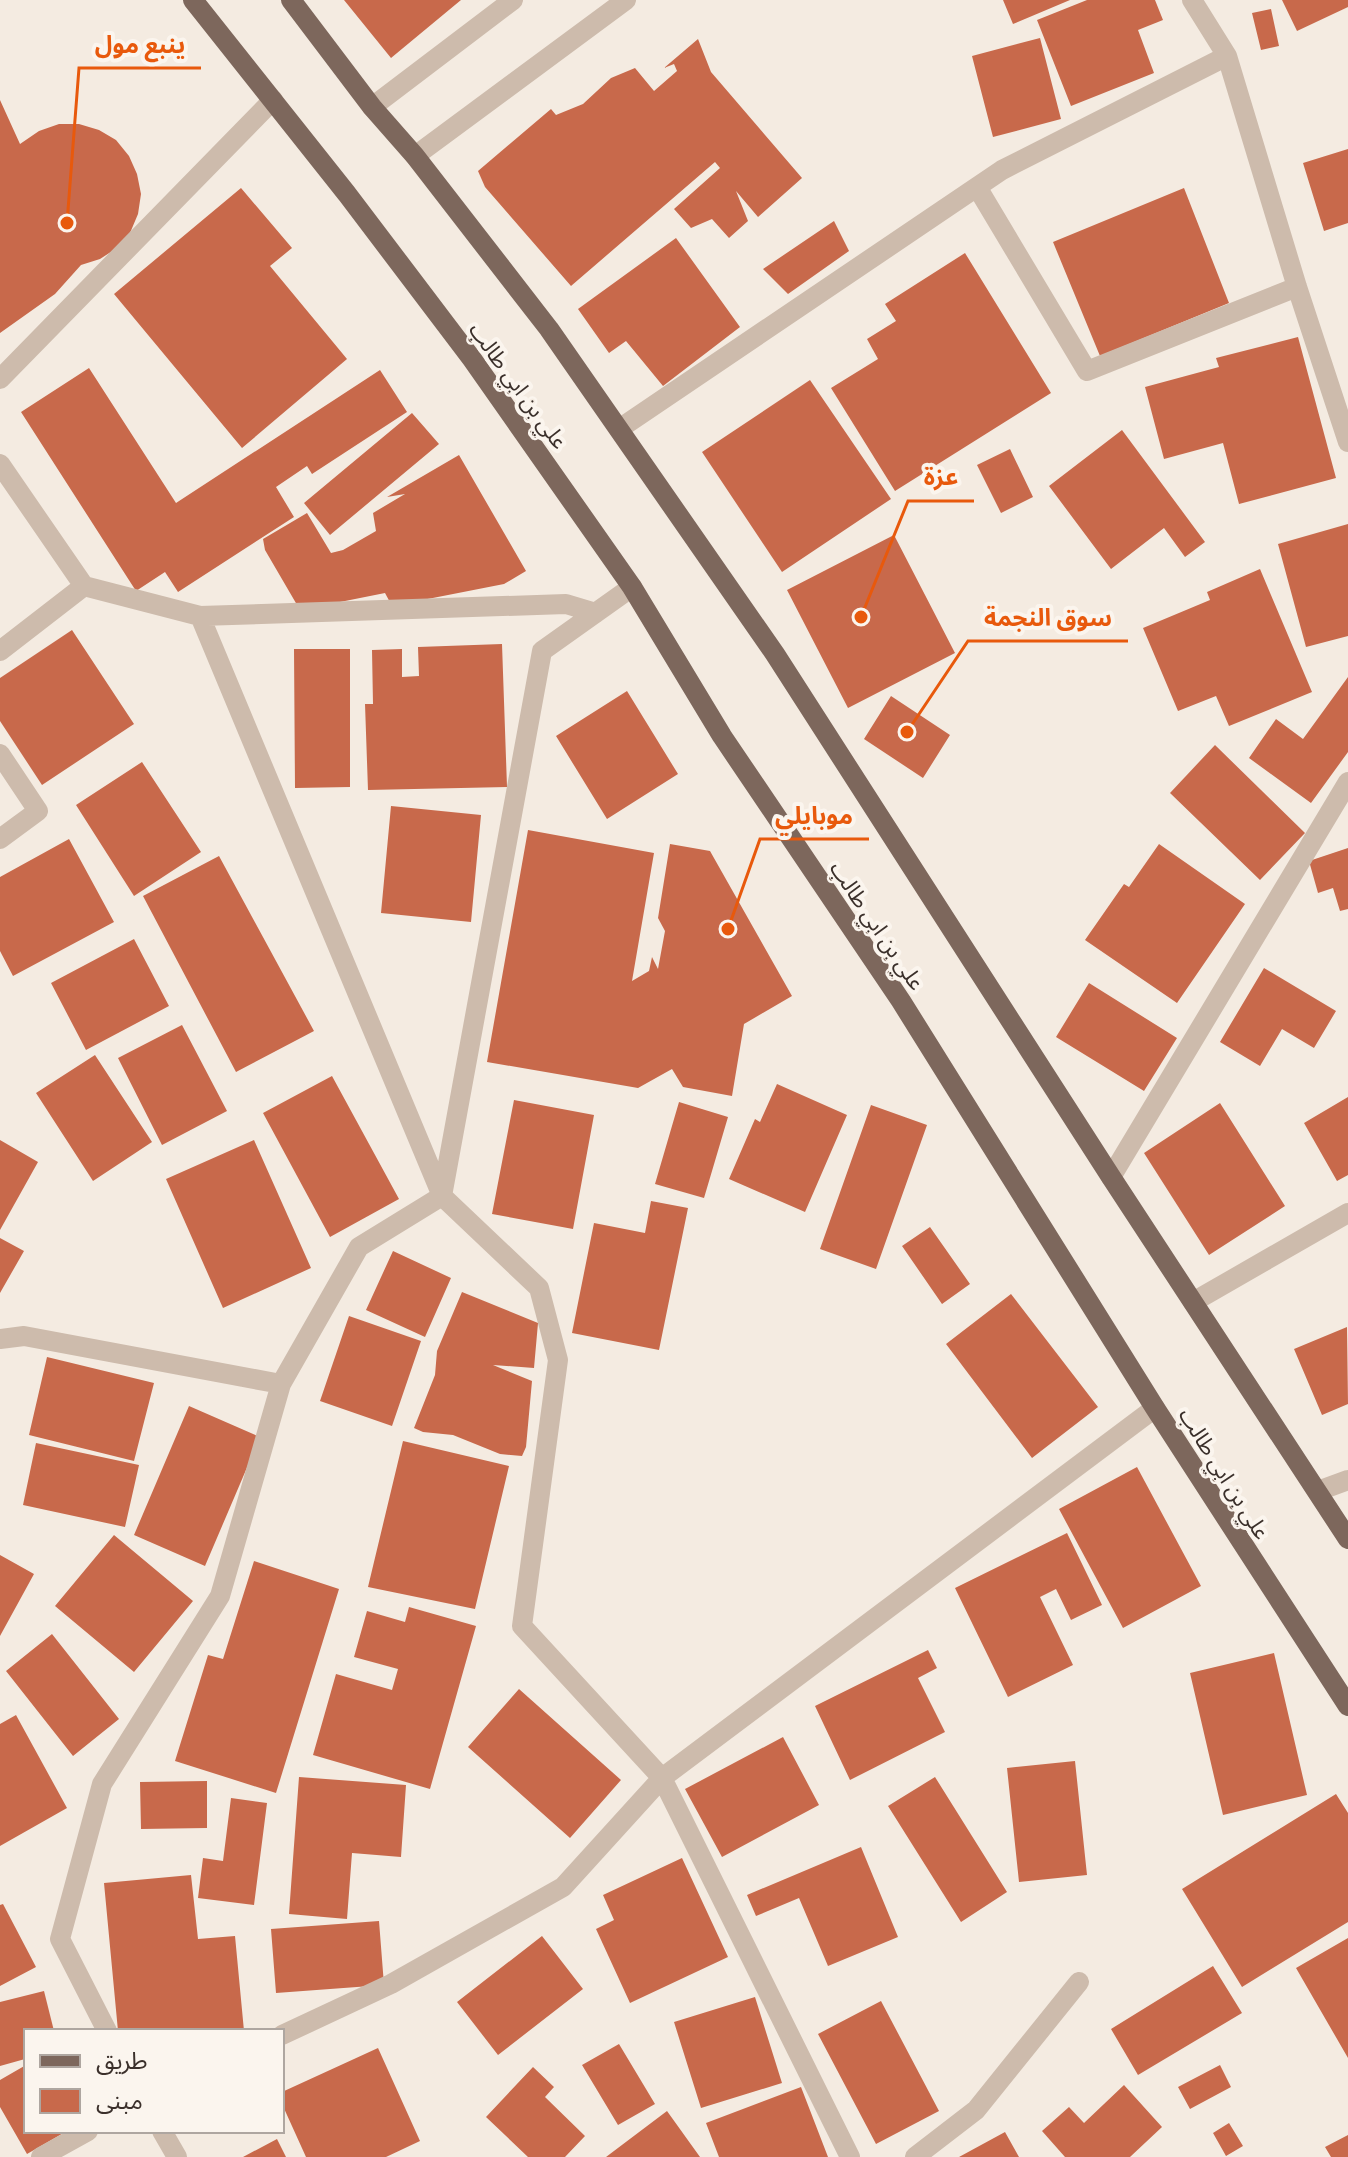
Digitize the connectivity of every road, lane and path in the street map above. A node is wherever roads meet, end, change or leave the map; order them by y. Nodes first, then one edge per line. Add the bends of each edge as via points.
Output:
1 (193, 0) edge
2 (291, 0) edge
3 (513, 0) edge
4 (626, 0) edge
5 (1192, 0) edge
6 (1227, 56) junction
7 (273, 100) junction
8 (372, 107) junction
9 (415, 156) junction
10 (977, 187) junction
11 (1297, 287) junction
12 (0, 379) edge
13 (619, 429) junction
14 (1348, 442) edge
15 (0, 464) edge
16 (84, 586) junction
17 (632, 587) junction
18 (596, 613) junction
19 (200, 616) junction
20 (0, 651) edge
21 (0, 754) edge
22 (1348, 782) edge
23 (0, 839) edge
24 (1111, 1177) junction
25 (442, 1196) junction
26 (1348, 1213) edge
27 (1193, 1302) junction
28 (0, 1339) edge
29 (281, 1384) junction
30 (1155, 1408) junction
31 (1348, 1480) edge
32 (1318, 1491) junction
33 (1348, 1539) edge
34 (1348, 1706) edge
35 (662, 1778) junction
36 (1079, 1982) dead end
37 (106, 2029) edge
38 (284, 2034) edge
39 (84, 2133) edge
40 (163, 2133) edge
41 (41, 2157) edge
42 (177, 2157) edge
43 (850, 2157) edge
44 (915, 2157) edge

1 - 7 main road, علي بن ابي طالب
2 - 8 main road
3 - 8 street
4 - 9 street
5 - 6 street
6 - 10 street
6 - 11 street
7 - 12 street
7 - 17 main road, علي بن ابي طالب via 472,359
8 - 9 main road
9 - 13 main road
10 - 11 street via 1087,371
10 - 13 street
11 - 14 street
13 - 24 main road via 775,654
15 - 16 street
16 - 19 street
16 - 20 street
17 - 18 street
17 - 30 main road, علي بن ابي طالب via 722,736 901,1001
18 - 19 street via 566,604
18 - 25 street via 542,651
19 - 25 street
21 - 23 street via 38,811
22 - 24 street
24 - 27 main road
25 - 29 street via 359,1247
25 - 35 street via 539,1288 558,1360 522,1626
26 - 27 street
27 - 32 main road
28 - 29 street via 24,1336
29 - 37 street via 220,1596 102,1784 60,1939
30 - 34 main road, علي بن ابي طالب
30 - 35 street
31 - 32 street
32 - 33 main road
35 - 38 street via 563,1887 391,1984
35 - 43 street
36 - 44 street via 976,2110
39 - 41 street
40 - 42 street

